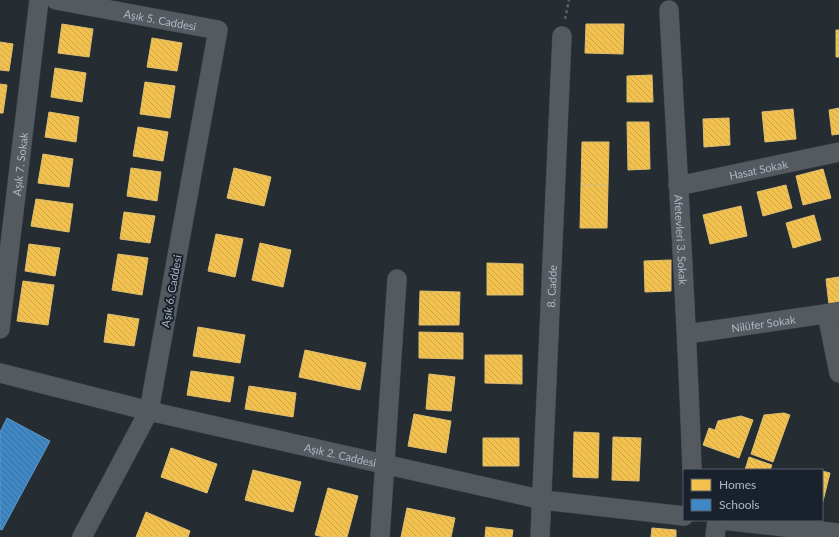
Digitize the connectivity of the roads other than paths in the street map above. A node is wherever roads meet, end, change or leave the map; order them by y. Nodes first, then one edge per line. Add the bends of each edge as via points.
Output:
1 (39, 0) edge
2 (56, 0) edge
3 (669, 10) dead end
4 (218, 30) joint
5 (562, 36) dead end
6 (839, 152) edge
7 (678, 186) junction
8 (397, 279) dead end
9 (833, 313) edge
10 (0, 329) edge
11 (687, 334) junction
12 (0, 373) edge
13 (839, 373) edge
14 (149, 411) junction
15 (385, 464) junction
16 (692, 469) edge
17 (543, 500) junction
18 (683, 516) edge
19 (717, 521) edge
20 (731, 521) edge
21 (839, 533) edge
22 (82, 537) edge
23 (380, 537) edge
24 (540, 537) edge
25 (715, 537) edge

1 - 10 street, Aşık 7. Sokak
2 - 4 street, Aşık 5. Caddesi
3 - 7 street, Afetevleri 3. Sokak
4 - 14 street, Aşık 6. Caddesi
5 - 17 street, 8. Cadde
6 - 7 street, Hasat Sokak
7 - 11 street, Afetevleri 3. Sokak
8 - 15 street
9 - 11 street, Nilüfer Sokak
9 - 13 street
11 - 16 street, Afetevleri 3. Sokak
12 - 14 street, Aşık 2. Caddesi
14 - 15 street, Aşık 2. Caddesi
14 - 22 street, Aşık 6. Caddesi
15 - 17 street, Aşık 2. Caddesi
15 - 23 street
17 - 18 street, Aşık 2. Caddesi
17 - 24 street, 8. Cadde
19 - 25 street
20 - 21 street

